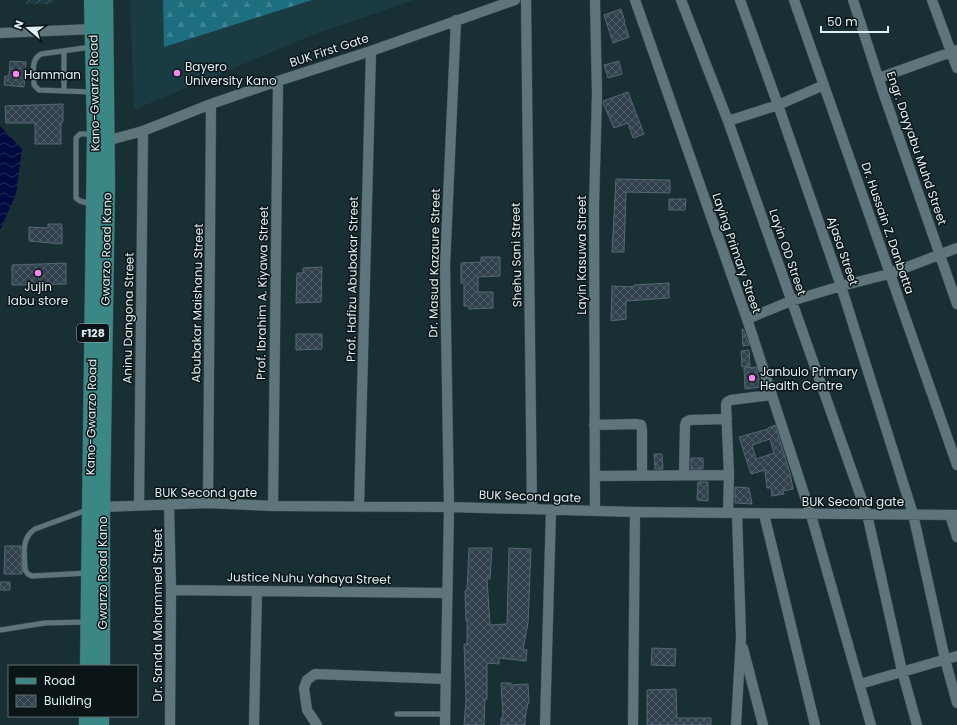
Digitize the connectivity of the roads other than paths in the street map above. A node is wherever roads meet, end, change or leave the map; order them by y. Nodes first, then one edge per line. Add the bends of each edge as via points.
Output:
1 (92, 0) edge
2 (105, 0) edge
3 (515, 0) edge
4 (526, 0) edge
5 (595, 0) edge
6 (635, 0) edge
7 (681, 0) edge
8 (740, 0) edge
9 (794, 0) edge
10 (853, 0) edge
11 (932, 0) edge
12 (456, 20) junction
13 (93, 29) junction
14 (0, 33) edge
15 (93, 46) junction
16 (64, 51) junction
17 (371, 51) junction
18 (954, 51) edge
19 (957, 68) edge
20 (879, 78) junction
21 (278, 81) junction
22 (824, 85) junction
23 (64, 91) junction
24 (94, 92) junction
25 (211, 104) junction
26 (778, 105) junction
27 (728, 121) junction
28 (143, 131) junction
29 (101, 137) junction
30 (957, 248) edge
31 (940, 254) junction
32 (889, 274) junction
33 (841, 286) junction
34 (791, 301) junction
35 (957, 304) edge
36 (746, 319) junction
37 (771, 395) junction
38 (727, 419) junction
39 (594, 425) junction
40 (957, 465) edge
41 (642, 475) junction
42 (684, 475) junction
43 (729, 475) junction
44 (595, 476) junction
45 (208, 503) junction
46 (169, 504) junction
47 (139, 505) junction
48 (273, 506) junction
49 (360, 507) junction
50 (449, 507) junction
51 (96, 508) junction
52 (532, 509) junction
53 (551, 510) junction
54 (595, 511) junction
55 (635, 512) junction
56 (732, 513) junction
57 (764, 514) junction
58 (867, 514) junction
59 (913, 514) junction
60 (811, 515) junction
61 (954, 515) edge
62 (957, 536) edge
63 (89, 573) junction
64 (171, 590) junction
65 (257, 591) junction
66 (447, 592) junction
67 (88, 622) junction
68 (0, 630) edge
69 (741, 638) junction
70 (957, 656) edge
71 (944, 659) junction
72 (88, 665) edge
73 (102, 665) edge
74 (902, 671) junction
75 (446, 679) junction
76 (860, 684) junction
77 (957, 703) edge
78 (398, 714) dead end
79 (445, 714) junction
80 (170, 725) edge
81 (254, 725) edge
82 (317, 725) edge
83 (444, 725) edge
84 (545, 725) edge
85 (633, 725) edge
86 (736, 725) edge
87 (763, 725) edge
88 (814, 725) edge
89 (871, 725) edge
90 (917, 725) edge

1 - 13 main road, Kano-Gwarzo Road / F128
2 - 29 main road, Gwarzo Road Kano / F128 via 107,103
3 - 12 street, BUK First Gate
4 - 52 street, Shehu Sani Street
5 - 39 street, Layin Kasuwa Street via 597,94
6 - 36 street, Laying Primary Street
7 - 27 street, Layin OD Street
8 - 26 street, Ajasa Street
9 - 22 street, Dr. Hussain Z. Danbatta
10 - 20 street, Engr. Dayyabu Muhd Street
11 - 18 street
12 - 17 street, BUK First Gate
12 - 50 street, Dr. Masud Kazaure Street via 445,266
13 - 14 street
13 - 15 main road, Kano-Gwarzo Road / F128
15 - 16 lane
15 - 24 main road, Kano-Gwarzo Road / F128
16 - 23 lane
16 - 23 lane via 41,54 33,63 36,88
17 - 21 street, BUK First Gate
17 - 49 street, Prof. Hafizu Abubakar Street
18 - 19 street
18 - 20 street
20 - 31 street, Engr. Dayyabu Muhd Street
21 - 25 street, BUK First Gate
21 - 48 street, Prof. Ibrahim A. Kiyawa Street
22 - 26 street
22 - 32 street, Dr. Hussain Z. Danbatta
23 - 24 lane
24 - 29 main road, Kano-Gwarzo Road / F128
25 - 28 street, BUK First Gate
25 - 45 street, Abubakar Maishanu Street
26 - 27 street
26 - 33 street, Ajasa Street
27 - 34 street, Layin OD Street
28 - 29 street, BUK First Gate
28 - 47 street, Aninu Dangona Street
29 - 51 main road, Kano-Gwarzo Road / F128 via 94,204
29 - 51 main road, Gwarzo Road Kano / F128 via 107,184
30 - 31 street
31 - 32 street
31 - 35 street, Engr. Dayyabu Muhd Street
32 - 33 street
32 - 40 street, Dr. Hussain Z. Danbatta
33 - 34 street
33 - 59 street, Ajasa Street
34 - 36 street
34 - 58 street, Layin OD Street
36 - 37 street, Laying Primary Street
37 - 38 street via 727,402
37 - 60 street, Laying Primary Street
38 - 42 street via 686,422
38 - 43 street
39 - 41 street via 641,425
39 - 44 street, Layin Kasuwa Street
41 - 42 street
41 - 44 street
42 - 43 street
43 - 56 street
44 - 54 street, Layin Kasuwa Street
45 - 46 street, BUK Second gate
45 - 48 street, BUK Second gate
46 - 47 street, BUK Second gate
46 - 64 street, Dr. Sanda Mohammed Street
47 - 51 street, BUK Second gate
48 - 49 street, BUK Second gate
49 - 50 street, BUK Second gate
50 - 52 street, BUK Second gate
50 - 66 street, Dr. Masud Kazaure Street
51 - 63 main road, Kano-Gwarzo Road / F128
51 - 63 lane via 35,529 25,541 25,570 32,576
51 - 73 main road, Gwarzo Road Kano / F128
52 - 53 street, BUK Second gate
53 - 54 street, BUK Second gate
53 - 84 street
54 - 55 street, BUK Second gate
55 - 56 street, BUK Second gate
55 - 85 street
56 - 57 street, BUK Second gate
56 - 69 street
57 - 60 street, BUK Second gate
57 - 88 street
58 - 59 street, BUK Second gate
58 - 60 street, BUK Second gate
58 - 74 street, Layin OD Street
59 - 61 street, BUK Second gate
59 - 71 street, Ajasa Street
60 - 76 street, Laying Primary Street
61 - 62 street
63 - 67 main road, Kano-Gwarzo Road / F128
64 - 65 street, Justice Nuhu Yahaya Street
64 - 80 street, Dr. Sanda Mohammed Street
65 - 66 street, Justice Nuhu Yahaya Street
65 - 81 street
66 - 75 street, Dr. Masud Kazaure Street
67 - 68 lane via 45,623
67 - 72 main road, Kano-Gwarzo Road / F128
69 - 86 street
69 - 87 street
70 - 71 street
71 - 74 street
71 - 77 street, Ajasa Street
74 - 76 street
74 - 90 street, Layin OD Street
75 - 79 street, Dr. Masud Kazaure Street
75 - 82 street via 315,674 307,680 304,688 307,710
76 - 89 street, Laying Primary Street
78 - 79 lane
79 - 83 street, Dr. Masud Kazaure Street

